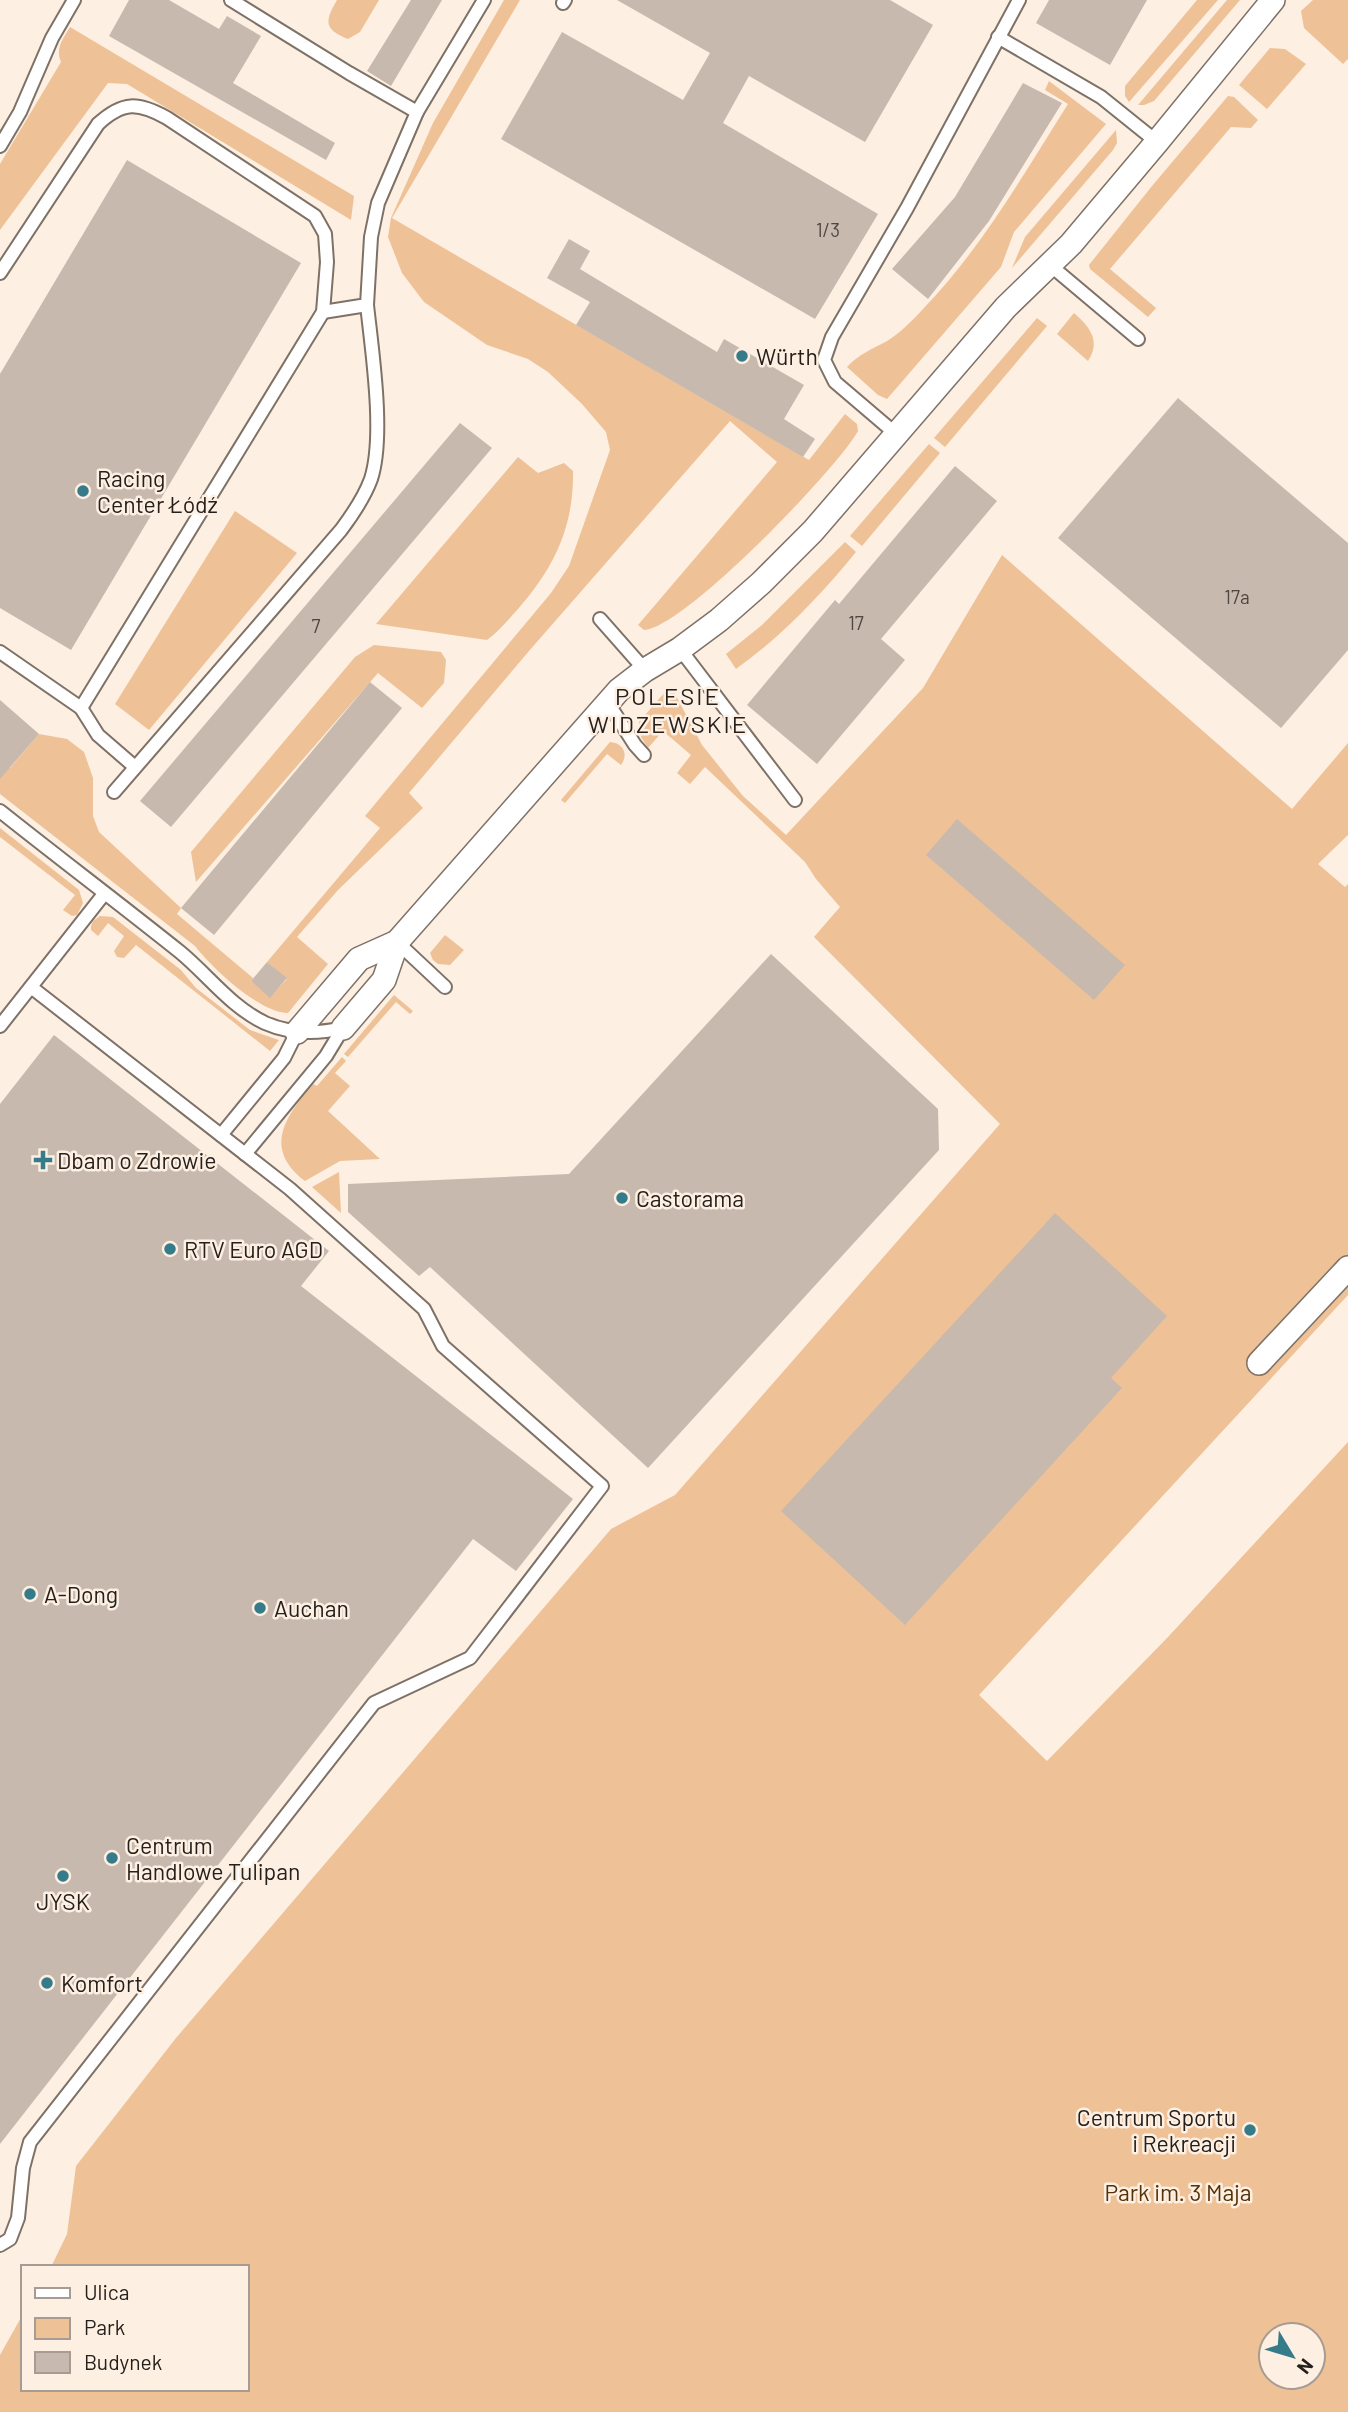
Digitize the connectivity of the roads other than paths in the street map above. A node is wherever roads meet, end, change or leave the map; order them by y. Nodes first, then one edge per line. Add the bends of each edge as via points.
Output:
1 (74, 0) edge
2 (231, 0) edge
3 (484, 0) edge
4 (1019, 0) edge
5 (1273, 0) edge
6 (998, 37) junction
7 (417, 112) junction
8 (1157, 142) junction
9 (0, 146) edge
10 (1051, 265) junction
11 (0, 273) edge
12 (366, 305) junction
13 (323, 312) junction
14 (1138, 339) dead end
15 (896, 434) junction
16 (600, 619) dead end
17 (680, 649) junction
18 (0, 652) edge
19 (645, 670) junction
20 (608, 703) junction
21 (81, 708) junction
22 (644, 755) dead end
23 (135, 767) junction
24 (114, 792) dead end
25 (795, 800) dead end
26 (0, 811) edge
27 (104, 894) junction
28 (397, 942) junction
29 (31, 987) junction
30 (445, 987) dead end
31 (0, 1026) edge
32 (343, 1027) junction
33 (297, 1032) junction
34 (221, 1135) junction
35 (245, 1154) junction
36 (1348, 1268) edge
37 (1259, 1363) dead end
38 (0, 2245) edge

1 - 9 lane
2 - 7 lane
3 - 7 lane
4 - 6 lane
5 - 8 street
6 - 8 lane via 1101,97
6 - 15 lane via 832,337 824,360 835,382
7 - 12 lane via 378,203
8 - 10 street
10 - 14 lane
10 - 15 street via 1006,307
11 - 13 lane via 98,124 110,112 137,106 167,118 315,216 325,234
12 - 13 lane
12 - 23 lane via 377,446 372,477 361,502
13 - 21 lane
15 - 17 street via 789,556
16 - 19 lane
17 - 19 street
17 - 25 lane
18 - 21 lane
19 - 20 street
20 - 22 lane
20 - 28 street
21 - 23 lane via 98,735
23 - 24 lane
26 - 27 lane
27 - 29 lane
27 - 33 lane via 250,1015
28 - 30 lane
28 - 32 street via 384,980
28 - 33 street via 359,959
29 - 31 lane
29 - 34 lane
32 - 33 lane
32 - 35 lane via 326,1056
33 - 34 lane via 284,1058
34 - 35 lane
35 - 38 lane via 424,1309 443,1346 602,1486 470,1658 374,1703 30,2142 18,2218 10,2239
36 - 37 street

